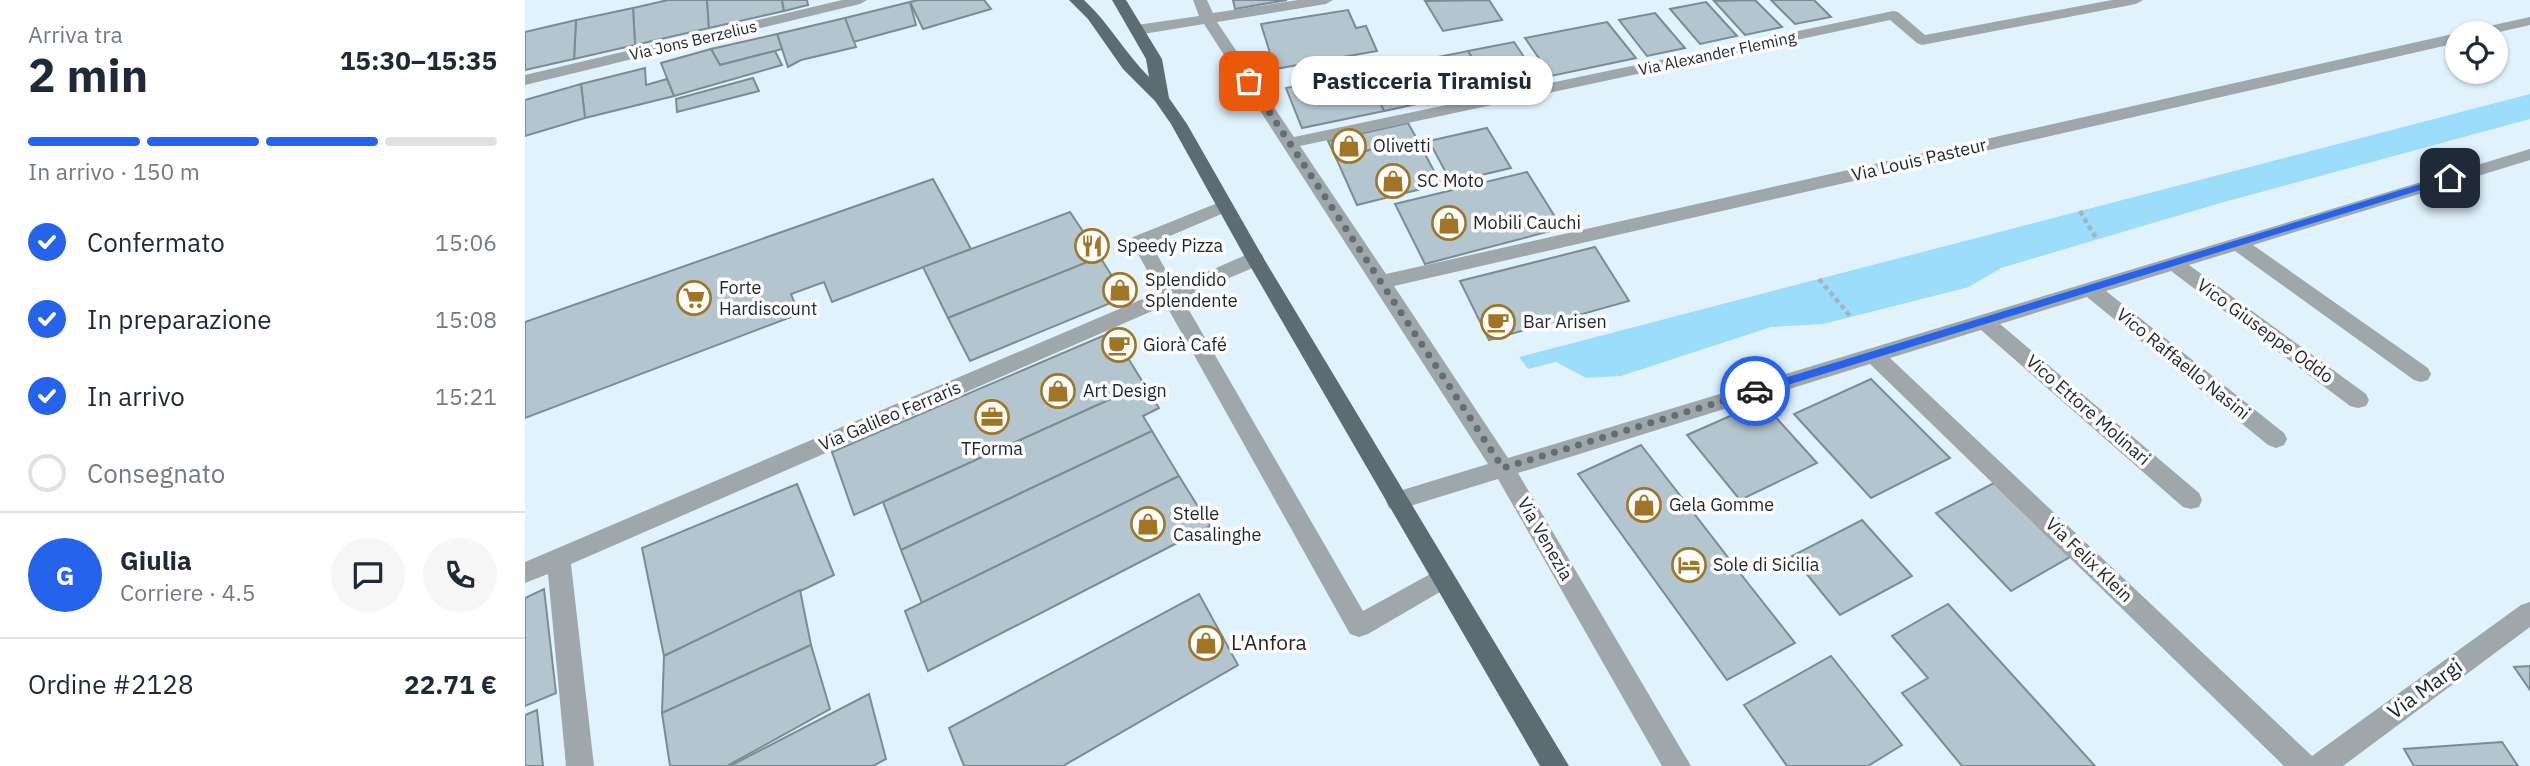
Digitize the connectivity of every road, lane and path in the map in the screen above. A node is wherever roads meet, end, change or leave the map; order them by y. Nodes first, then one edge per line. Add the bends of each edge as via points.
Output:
1 (860, 0) edge
2 (1076, 0) edge
3 (1119, 0) edge
4 (1326, 0) edge
5 (2136, 0) edge
6 (1204, 9) edge
7 (2530, 21) edge
8 (2508, 26) edge
9 (1137, 30) junction
10 (2445, 41) edge
11 (525, 80) edge
12 (1161, 98) junction
13 (1290, 144) junction
14 (2530, 154) edge
15 (1225, 206) junction
16 (2080, 211) dead end
17 (2097, 240) dead end
18 (2237, 243) junction
19 (1255, 259) junction
20 (2173, 263) junction
21 (1819, 279) dead end
22 (1381, 282) junction
23 (2089, 289) junction
24 (1170, 295) junction
25 (1851, 317) dead end
26 (1984, 321) junction
27 (1874, 355) junction
28 (2421, 374) dead end
29 (2358, 400) dead end
30 (2276, 439) dead end
31 (1503, 468) junction
32 (1398, 500) junction
33 (2191, 500) dead end
34 (558, 559) junction
35 (525, 573) edge
36 (1443, 578) junction
37 (2530, 612) edge
38 (580, 766) edge
39 (1555, 766) edge
40 (1677, 766) edge
41 (2304, 766) edge
42 (2320, 766) edge

1 - 11 street, Via Jons Berzelius
2 - 12 main road
3 - 9 main road
4 - 6 street
5 - 13 street, Via Alexander Fleming via 1922,40 1893,15
6 - 9 street
6 - 13 street, Via Venezia
7 - 8 street
9 - 12 main road via 1154,60
10 - 22 street, Via Louis Pasteur
12 - 15 main road
13 - 22 street, Via Venezia
14 - 18 street
15 - 19 main road
15 - 24 street via 1139,241
16 - 17 path
18 - 20 street
18 - 28 street
19 - 24 street, Via Galileo Ferraris
19 - 32 main road
20 - 23 street
20 - 29 street, Vico Giuseppe Oddo
21 - 25 path
22 - 31 street, Via Venezia
23 - 26 street
23 - 30 street, Vico Raffaello Nasini
24 - 34 street, Via Galileo Ferraris
24 - 36 street via 1359,626
26 - 27 street
26 - 33 street, Vico Ettore Molinari
27 - 31 street
27 - 41 street, Via Felix Klein
31 - 32 street
31 - 40 street, Via Venezia
32 - 36 main road
34 - 35 street, Via Galileo Ferraris
34 - 38 street
36 - 39 main road
37 - 42 street, Via Margi

